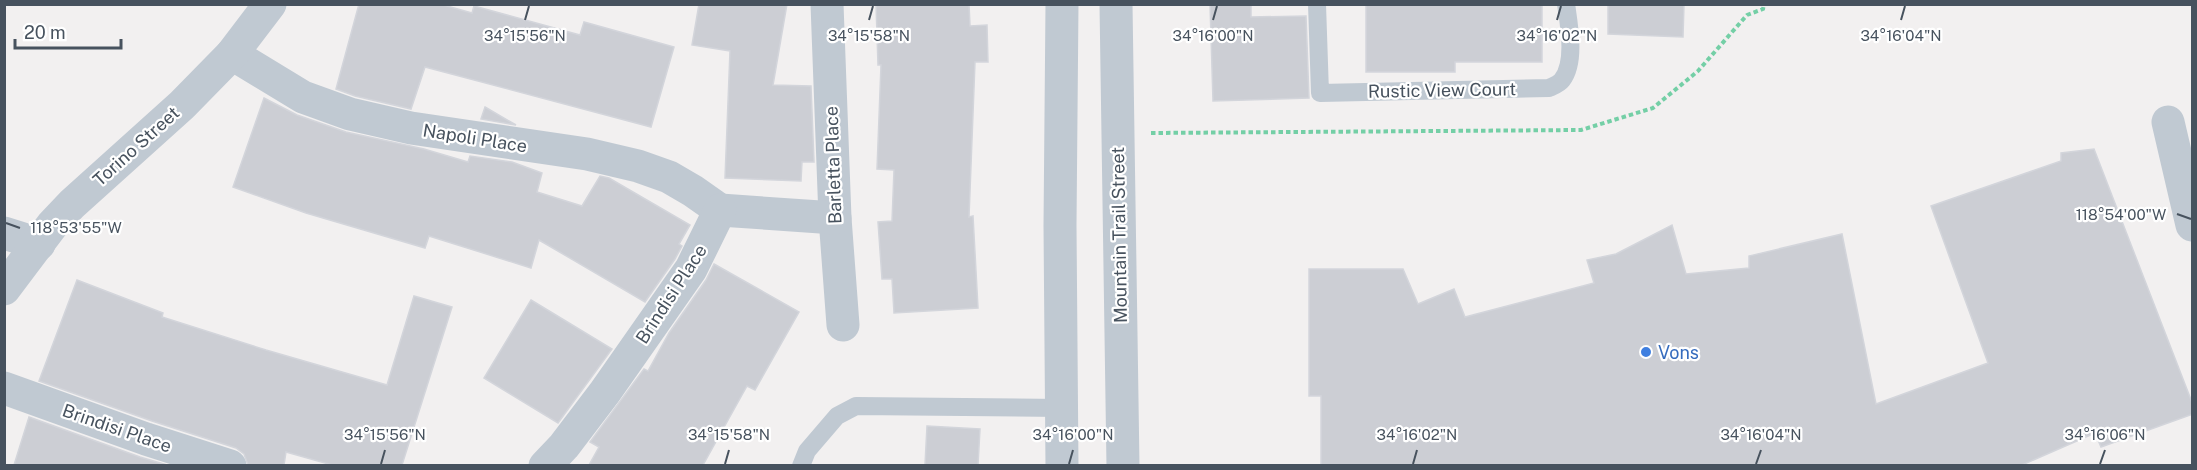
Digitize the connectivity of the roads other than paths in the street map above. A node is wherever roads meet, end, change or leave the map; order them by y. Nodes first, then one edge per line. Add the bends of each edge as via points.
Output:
1 (270, 4) edge
2 (827, 4) edge
3 (1062, 4) edge
4 (1116, 4) edge
5 (1317, 4) edge
6 (1566, 4) edge
7 (232, 54) junction
8 (2168, 122) dead end
9 (720, 210) junction
10 (835, 218) junction
11 (2193, 225) edge
12 (4, 233) edge
13 (39, 244) junction
14 (4, 289) edge
15 (843, 325) dead end
16 (4, 388) edge
17 (1062, 408) junction
18 (230, 465) edge
19 (545, 465) edge
20 (801, 465) edge
21 (1062, 465) edge
22 (1123, 465) edge

1 - 7 street, Torino Street
2 - 10 street, Barletta Place
3 - 17 street
4 - 22 street, Mountain Trail Street
5 - 6 lane, Rustic View Court via 1320,93 1550,88 1562,81 1568,67
7 - 9 street, Napoli Place via 303,97 350,114 638,166 669,177
7 - 13 street, Torino Street via 182,105 72,204
8 - 11 street
9 - 10 street
9 - 19 street, Brindisi Place via 691,269 606,392
10 - 15 street, Barletta Place
12 - 13 street
13 - 14 street, Torino Street
16 - 18 street, Brindisi Place
17 - 20 lane via 856,406 837,416 807,451
17 - 21 street

